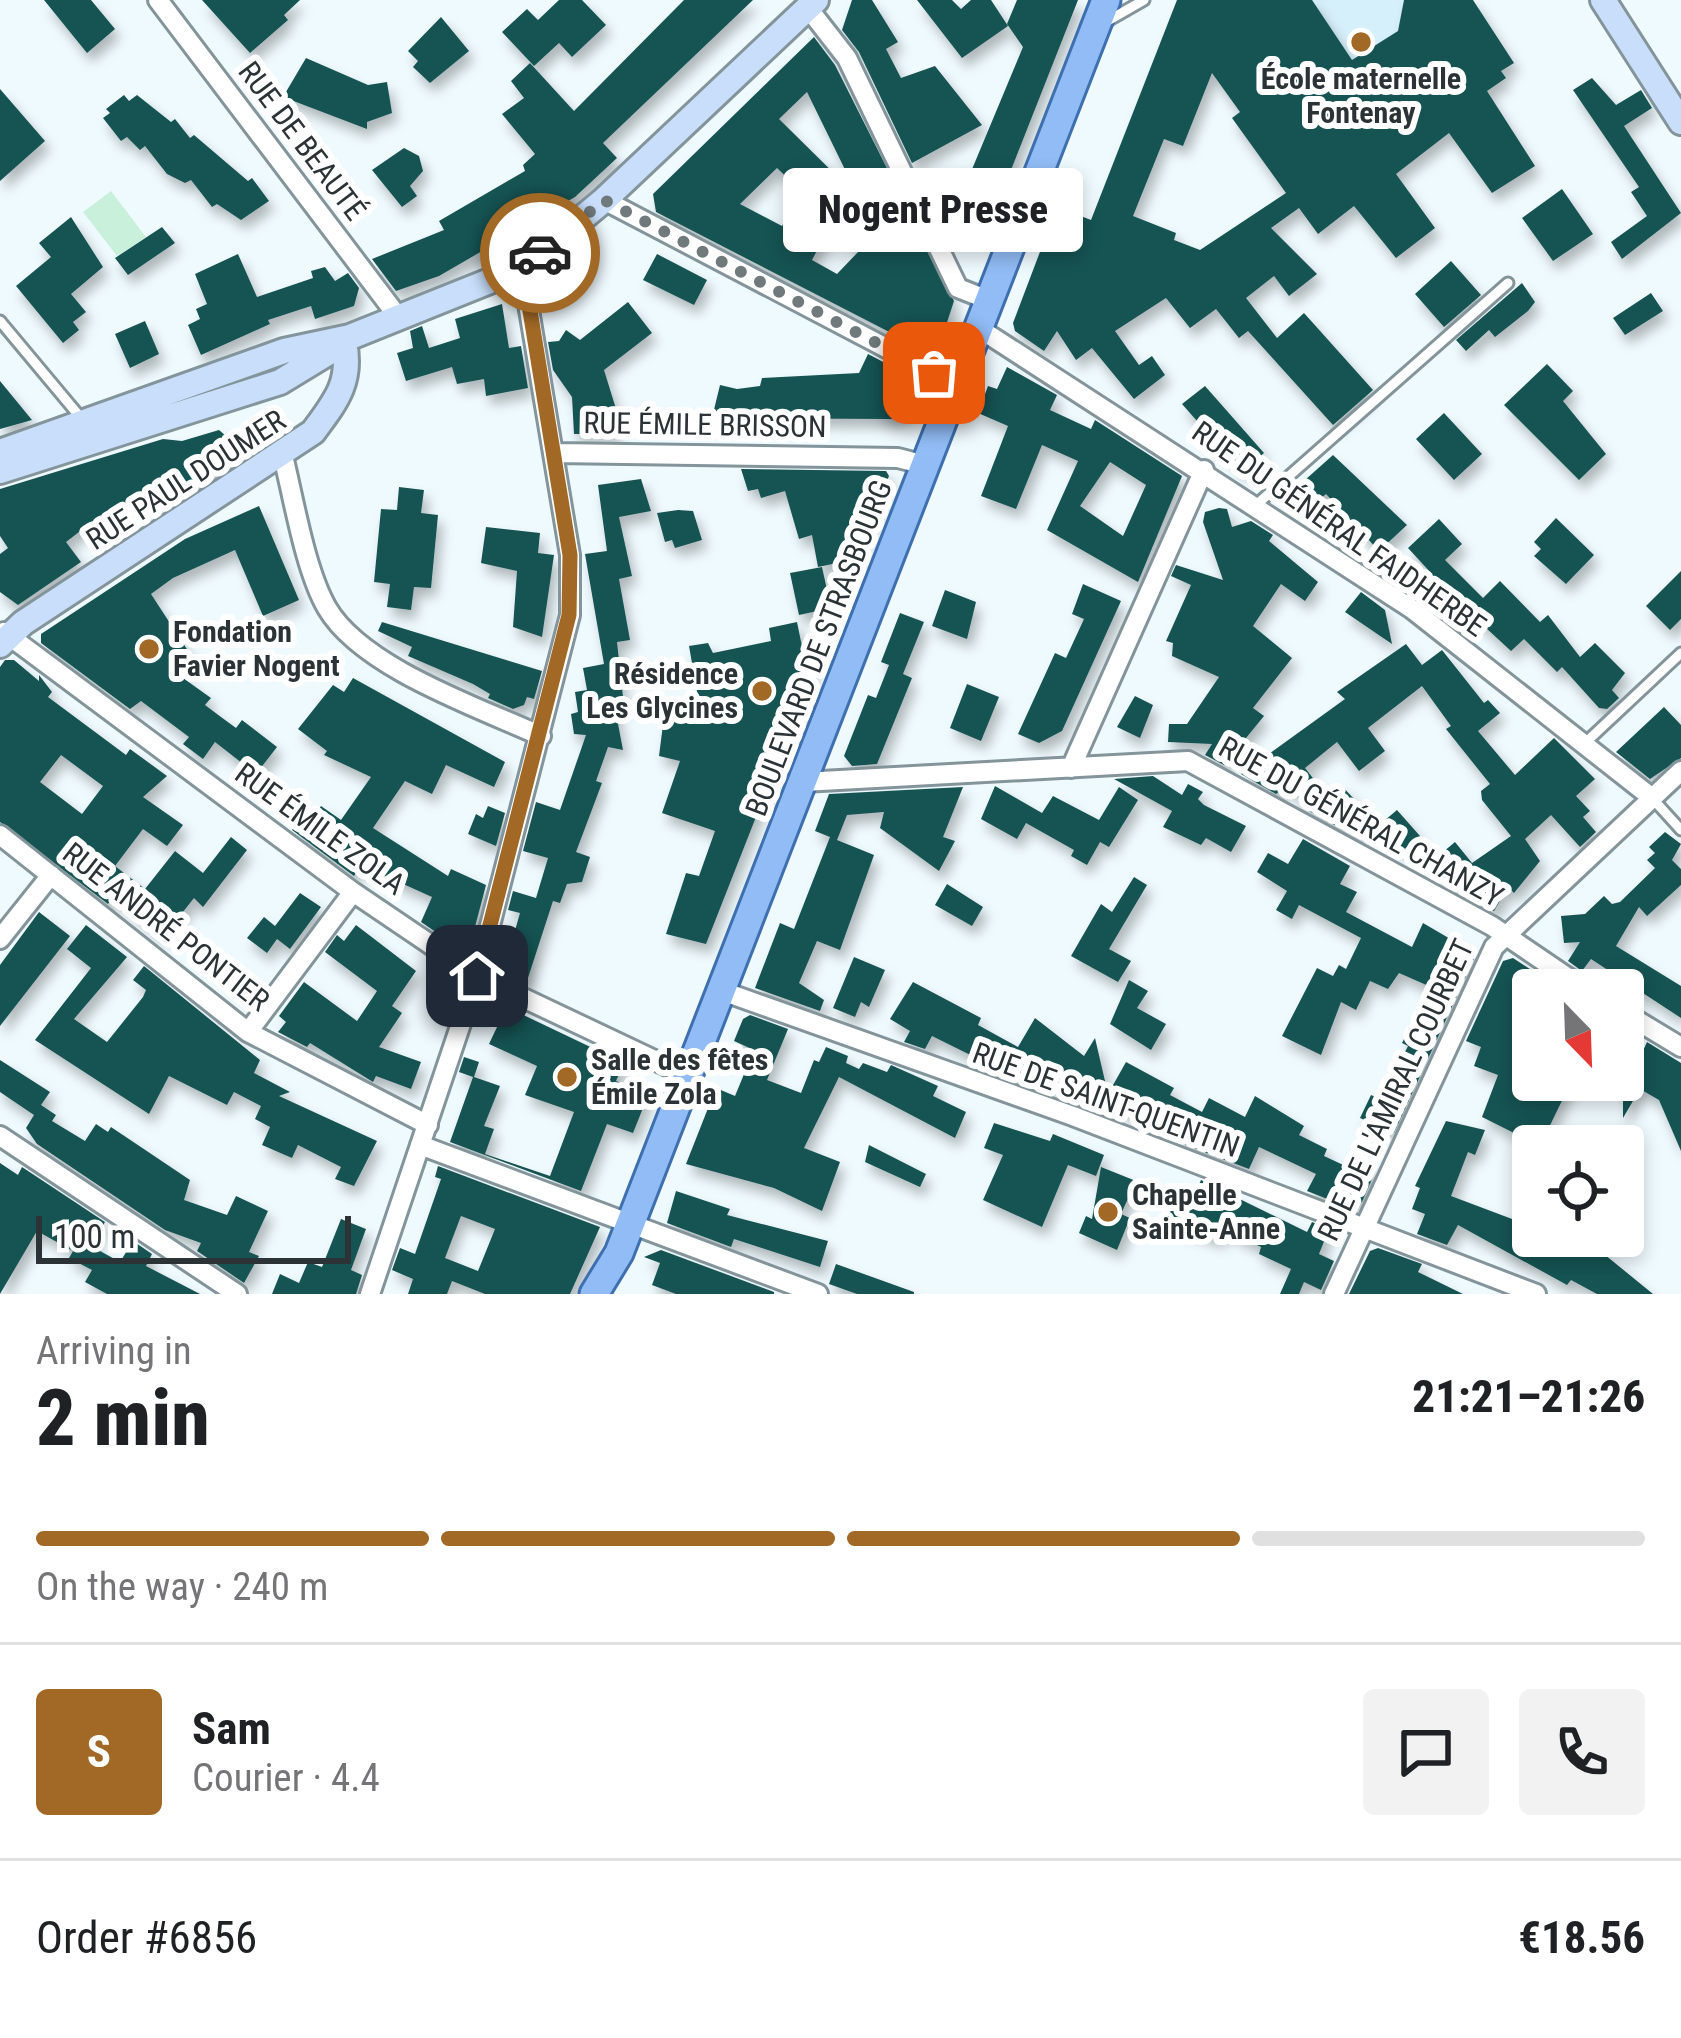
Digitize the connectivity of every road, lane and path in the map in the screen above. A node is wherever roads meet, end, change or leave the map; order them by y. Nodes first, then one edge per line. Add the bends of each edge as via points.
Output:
1 (158, 0) edge
2 (1106, 0) edge
3 (1144, 0) edge
4 (1604, 0) edge
5 (812, 4) edge
6 (1094, 29) junction
7 (1681, 122) edge
8 (604, 200) junction
9 (523, 268) junction
10 (1508, 283) dead end
11 (991, 301) junction
12 (399, 318) junction
13 (0, 321) edge
14 (980, 328) junction
15 (336, 345) junction
16 (957, 385) junction
17 (85, 422) junction
18 (0, 452) edge
19 (555, 453) junction
20 (283, 456) junction
21 (925, 465) junction
22 (1204, 470) junction
23 (0, 471) edge
24 (1256, 505) junction
25 (3, 636) edge
26 (1681, 653) edge
27 (541, 736) junction
28 (1584, 745) junction
29 (1071, 768) junction
30 (1681, 771) edge
31 (803, 782) junction
32 (1651, 797) junction
33 (1681, 830) edge
34 (0, 836) edge
35 (51, 875) junction
36 (353, 892) junction
37 (1504, 936) junction
38 (0, 939) edge
39 (1554, 969) edge
40 (477, 976) junction
41 (722, 991) junction
42 (1644, 1025) edge
43 (248, 1032) junction
44 (1681, 1047) edge
45 (688, 1076) junction
46 (428, 1126) junction
47 (0, 1136) edge
48 (420, 1145) junction
49 (630, 1226) junction
50 (1364, 1228) junction
51 (619, 1253) junction
52 (237, 1294) edge
53 (370, 1294) edge
54 (594, 1294) edge
55 (613, 1294) edge
56 (818, 1294) edge
57 (1334, 1294) edge
58 (1536, 1294) edge

1 - 12 street, RUE DE BEAUTÉ
2 - 6 main road, BOULEVARD DE STRASBOURG
3 - 6 lane
4 - 7 main road
5 - 8 main road
5 - 11 street via 847,58 958,288
6 - 11 main road, BOULEVARD DE STRASBOURG
8 - 9 main road
8 - 16 street
9 - 12 main road
9 - 19 street
10 - 24 lane
11 - 14 main road, BOULEVARD DE STRASBOURG
12 - 15 main road
13 - 17 lane
14 - 16 main road, BOULEVARD DE STRASBOURG
14 - 22 street, RUE DU GÉNÉRAL FAIDHERBE
15 - 17 main road via 284,350
15 - 20 main road, RUE PAUL DOUMER via 349,373 313,432
15 - 23 main road via 262,388
16 - 21 main road, BOULEVARD DE STRASBOURG
17 - 18 main road
19 - 21 street, RUE ÉMILE BRISSON via 898,458
19 - 27 street via 570,555 569,615
20 - 25 main road, RUE PAUL DOUMER
20 - 27 street via 319,589 339,623 418,679
21 - 31 main road, BOULEVARD DE STRASBOURG
22 - 24 street, RUE DU GÉNÉRAL FAIDHERBE
22 - 29 street
24 - 28 street, RUE DU GÉNÉRAL FAIDHERBE via 1305,528
25 - 36 street, RUE ÉMILE ZOLA
26 - 28 lane
27 - 40 street
28 - 32 street, RUE DU GÉNÉRAL FAIDHERBE
29 - 31 street, RUE DU GÉNÉRAL CHANZY
29 - 37 street, RUE DU GÉNÉRAL CHANZY via 1188,761
30 - 32 street, RUE DE L'AMIRAL COURBET
31 - 41 main road, BOULEVARD DE STRASBOURG
32 - 33 lane
32 - 37 street, RUE DE L'AMIRAL COURBET
34 - 35 street, RUE ANDRÉ PONTIER
35 - 38 street
35 - 43 street, RUE ANDRÉ PONTIER
36 - 40 street, RUE ÉMILE ZOLA
36 - 43 street
37 - 39 street, RUE DU GÉNÉRAL CHANZY
37 - 50 street, RUE DE L'AMIRAL COURBET
40 - 45 street, RUE ÉMILE ZOLA
40 - 46 street
41 - 45 main road, BOULEVARD DE STRASBOURG
41 - 50 street, RUE DE SAINT-QUENTIN
42 - 44 street
43 - 46 street, RUE ANDRÉ PONTIER
45 - 49 main road, BOULEVARD DE STRASBOURG
46 - 48 street
47 - 52 street
48 - 49 street
48 - 53 street
49 - 51 main road, BOULEVARD DE STRASBOURG
49 - 56 street
50 - 57 street, RUE DE L'AMIRAL COURBET
50 - 58 street, RUE DE SAINT-QUENTIN
51 - 54 main road, BOULEVARD DE STRASBOURG
51 - 55 main road, BOULEVARD DE STRASBOURG

